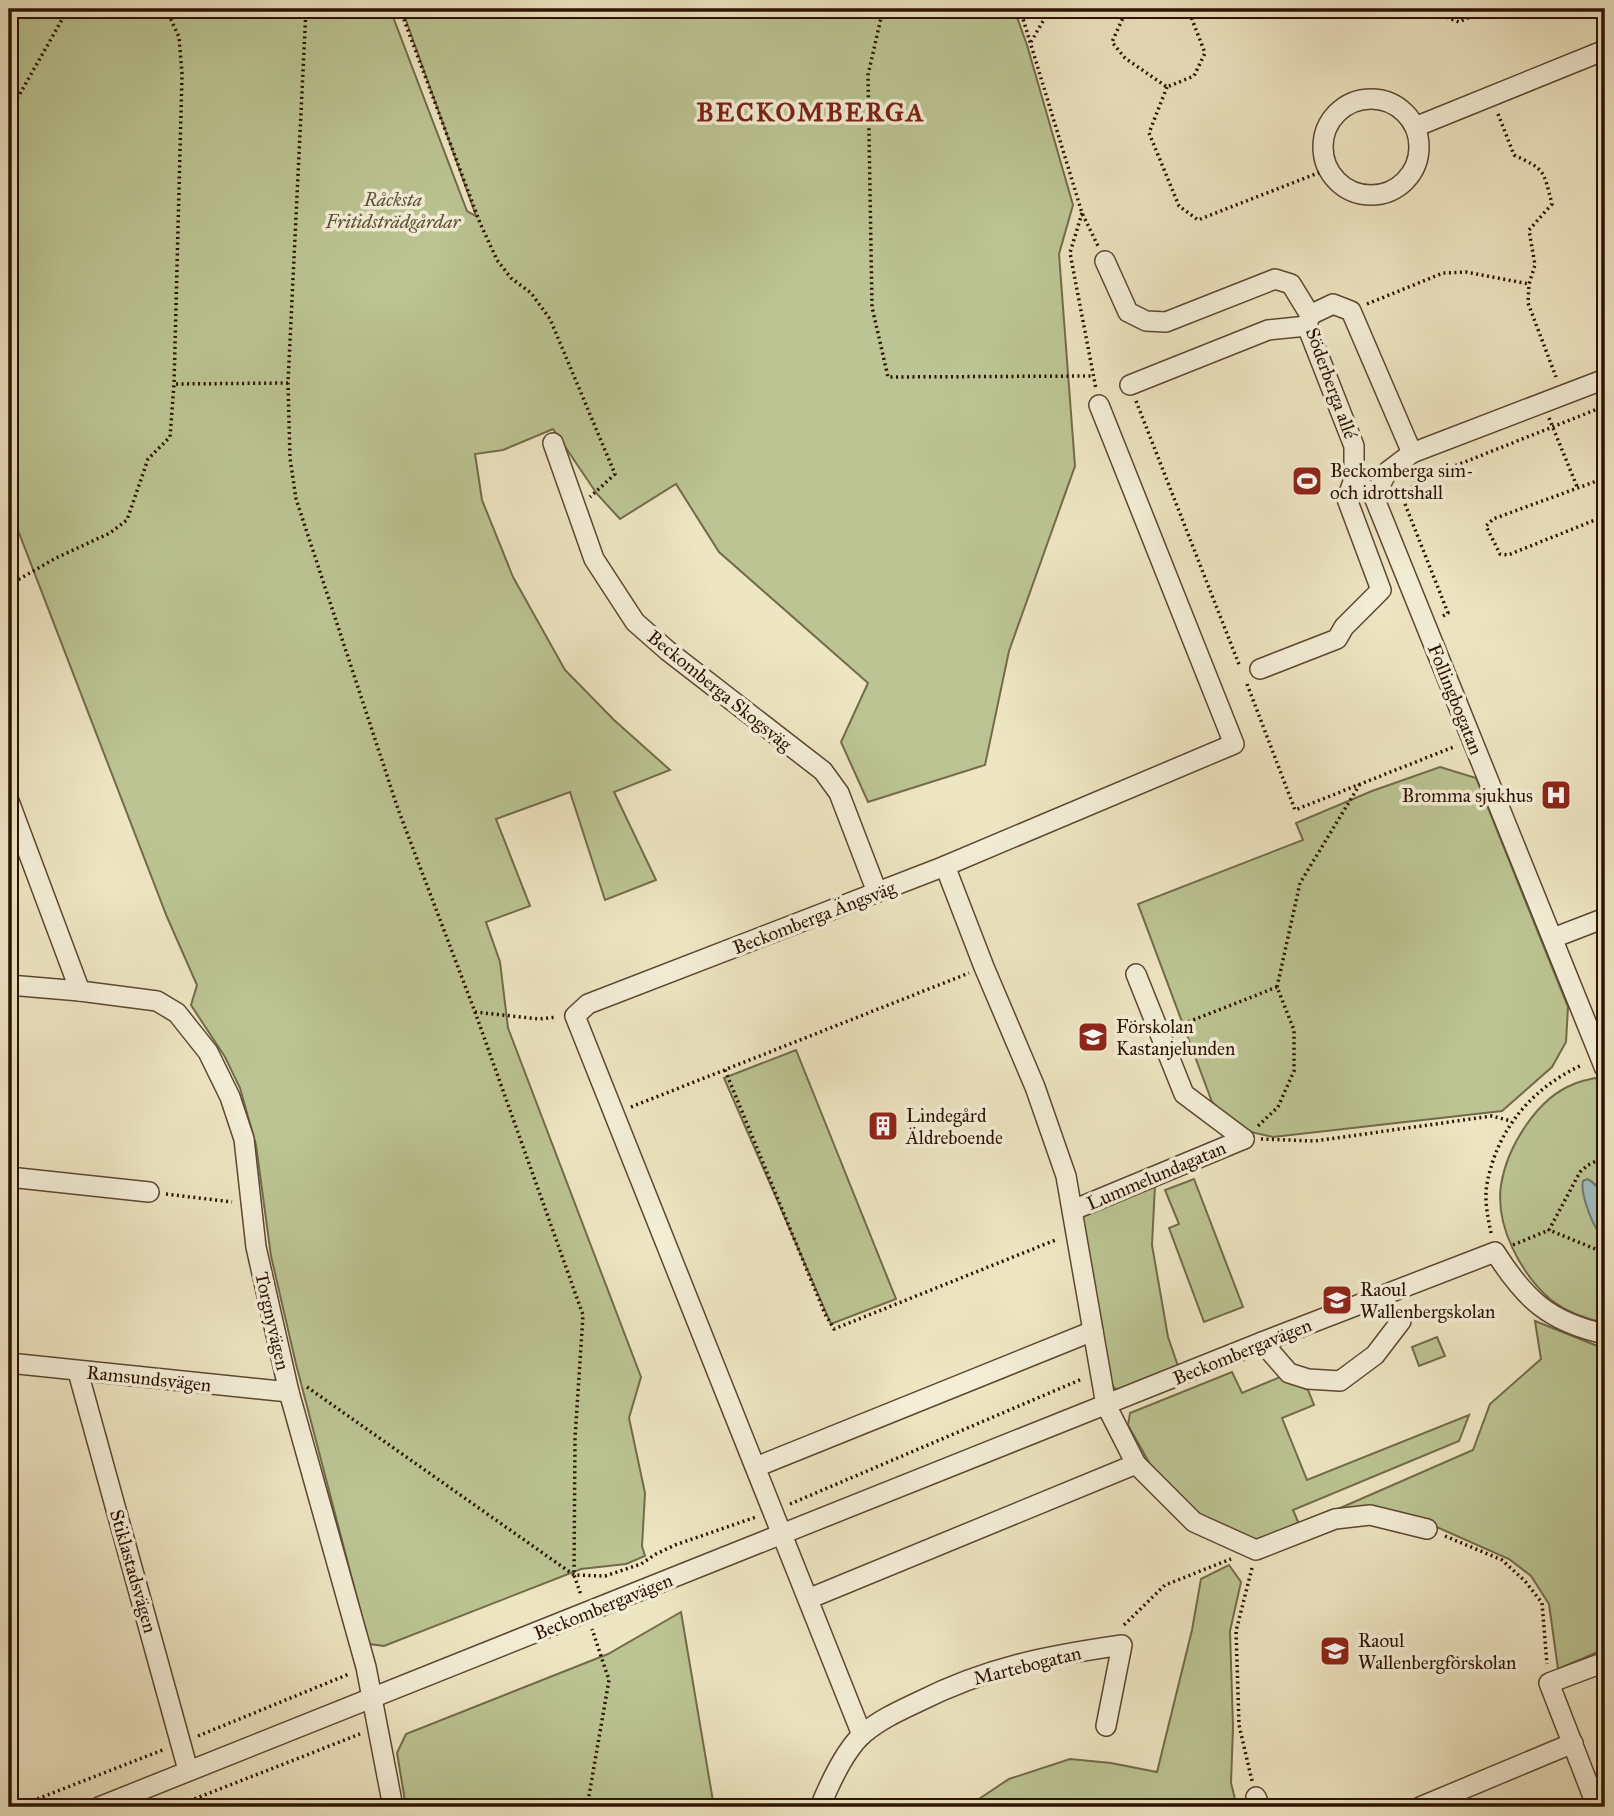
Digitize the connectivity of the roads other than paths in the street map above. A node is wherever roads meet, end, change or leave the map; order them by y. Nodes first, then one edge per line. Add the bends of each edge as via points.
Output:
1 (1605, 50) edge
2 (1415, 127) junction
3 (1105, 261) road end
4 (1308, 320) junction
5 (1605, 379) edge
6 (1130, 384) dead end
7 (1099, 405) road end
8 (553, 443) dead end
9 (1412, 453) junction
10 (1354, 479) junction
11 (1374, 497) junction
12 (1259, 669) dead end
13 (9, 801) edge
14 (944, 866) junction
15 (877, 892) junction
16 (1605, 918) edge
17 (1553, 938) junction
18 (1136, 974) dead end
19 (9, 985) edge
20 (80, 991) junction
21 (1604, 1061) edge
22 (9, 1177) edge
23 (149, 1192) road end
24 (1073, 1210) junction
25 (1401, 1321) dead end
26 (1093, 1331) junction
27 (1605, 1335) edge
28 (1262, 1342) junction
29 (9, 1363) edge
30 (78, 1372) junction
31 (289, 1392) junction
32 (1107, 1405) junction
33 (1136, 1464) junction
34 (756, 1467) junction
35 (1427, 1529) road end
36 (783, 1535) junction
37 (808, 1599) junction
38 (1605, 1662) edge
39 (373, 1699) junction
40 (1106, 1726) dead end
41 (862, 1735) junction
42 (1573, 1743) junction
43 (188, 1770) junction
44 (99, 1807) edge
45 (393, 1807) edge
46 (820, 1807) edge
47 (1420, 1807) edge
48 (1597, 1807) edge

1 - 2 street
2 - 2 street via 1395,104 1380,99 1350,103 1328,124 1323,139 1328,169 1352,191 1385,193 1411,174 1418,159
3 - 4 street via 1129,312 1146,321 1166,321 1275,279 1291,284
4 - 6 street via 1268,330
4 - 9 street, Söderberga allé via 1332,304 1351,311
4 - 10 street, Söderberga allé via 1354,446
5 - 9 street
7 - 14 street, Beckomberga Ängsväg via 1234,744
8 - 15 street, Beckomberga Skogsväg via 594,559 635,622 823,772 839,793
9 - 11 street via 1387,472
10 - 11 street
10 - 12 street, Söderberga allé via 1347,499 1381,590 1337,639
11 - 17 street, Follingbogatan
13 - 20 street
14 - 15 street, Beckomberga Ängsväg
14 - 24 street, Lummelundagatan via 1035,1087
15 - 34 street, Beckomberga Ängsväg via 588,1004 575,1016
16 - 17 street
17 - 21 street, Follingbogatan
18 - 24 street, Lummelundagatan via 1184,1094 1244,1139
19 - 20 street, Torgnyvägen
20 - 31 street, Torgnyvägen via 157,1001 177,1013 208,1052 244,1139 256,1247
22 - 23 street
24 - 26 street, Lummelundagatan
25 - 28 street via 1375,1355 1340,1381 1289,1373
26 - 32 street, Lummelundagatan
26 - 34 street
27 - 28 street, Beckombergavägen via 1579,1329 1538,1307 1495,1252
28 - 32 street, Beckombergavägen
29 - 30 street, Ramsundsvägen
30 - 31 street, Ramsundsvägen
30 - 43 street, Stiklastadsvägen
31 - 39 street, Torgnyvägen
32 - 33 street
32 - 36 street, Beckombergavägen
33 - 35 street via 1194,1522 1256,1549 1335,1519 1370,1515
33 - 37 street
34 - 36 street
36 - 37 street
36 - 39 street, Beckombergavägen
37 - 41 street
38 - 42 street via 1549,1683
39 - 43 street, Beckombergavägen
39 - 45 street, Torgnyvägen
40 - 41 street, Martebogatan via 1122,1645 1058,1654 959,1682 892,1714
41 - 46 street, Martebogatan via 831,1780
42 - 47 street
42 - 48 street
43 - 44 street, Beckombergavägen

